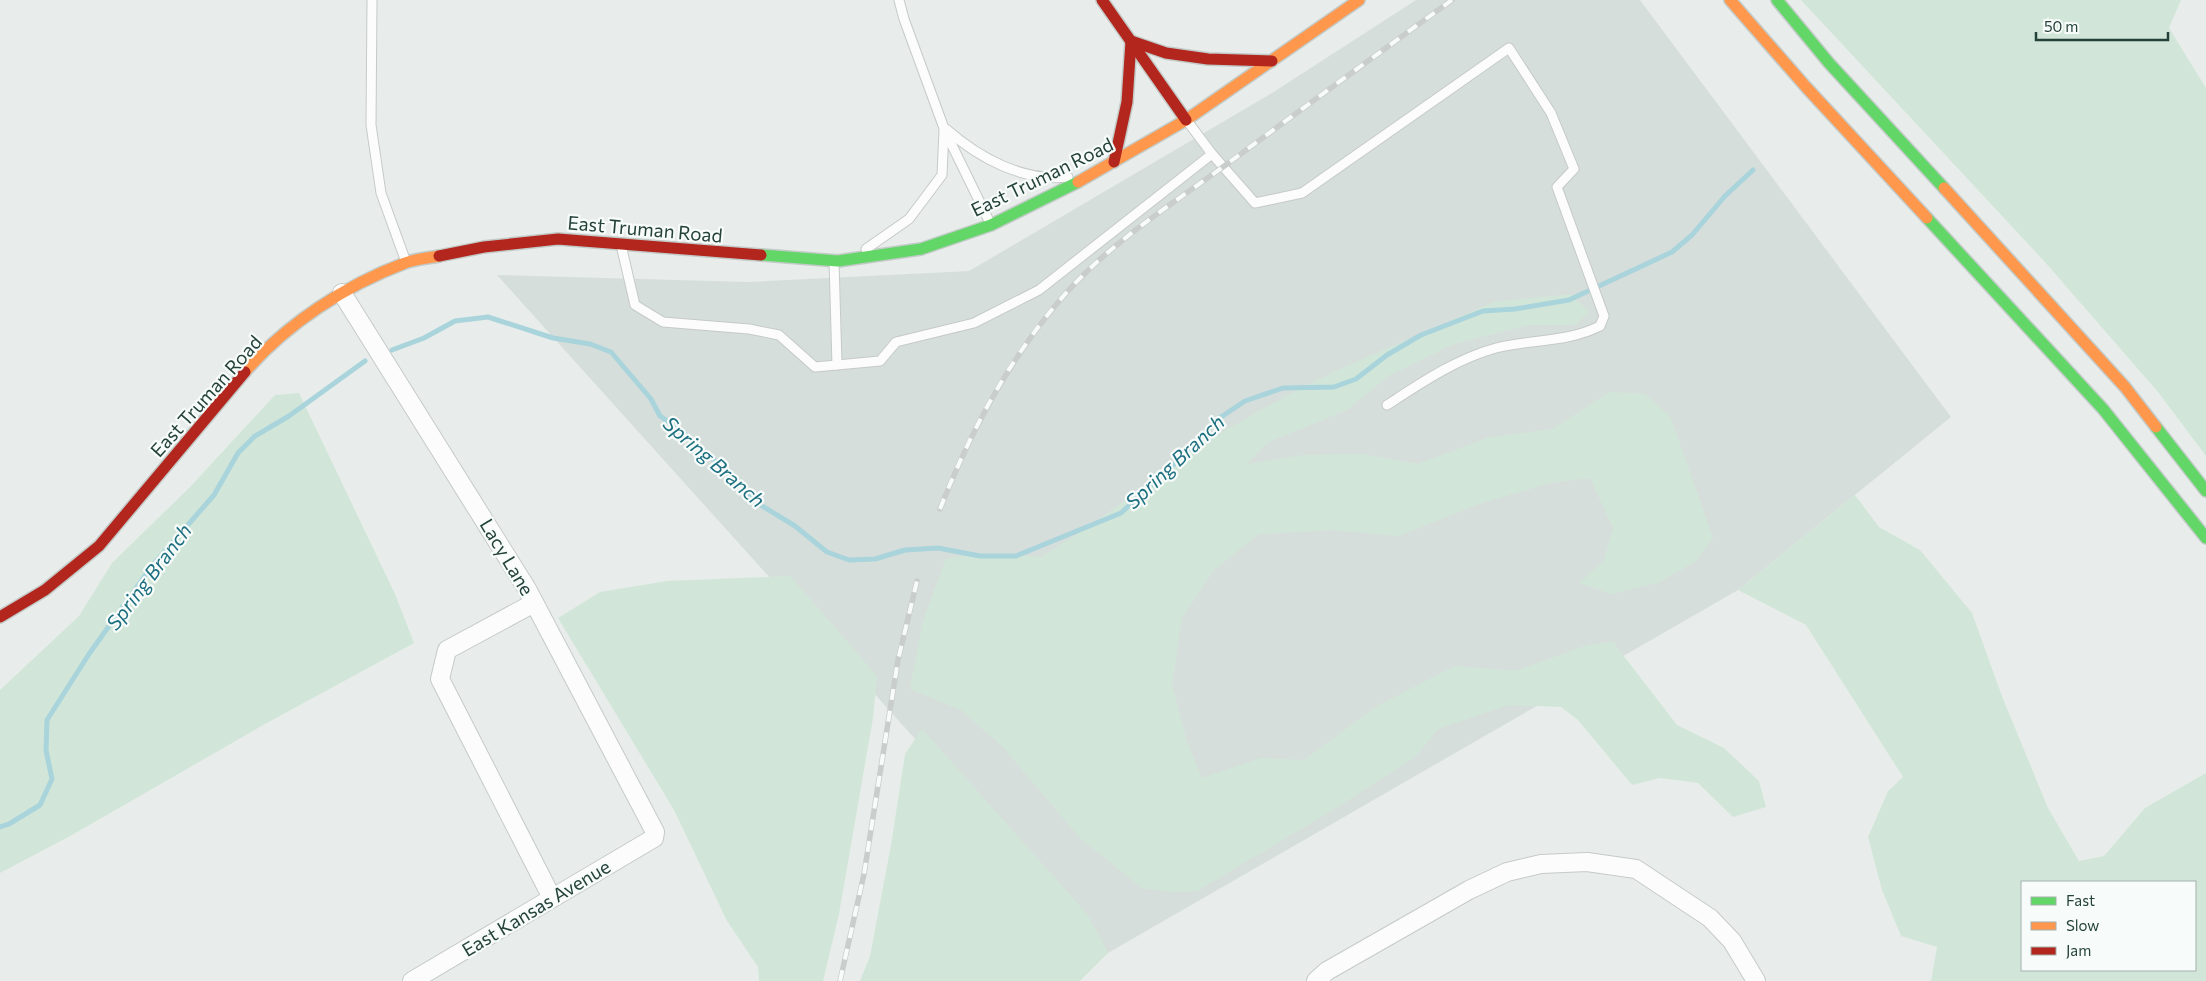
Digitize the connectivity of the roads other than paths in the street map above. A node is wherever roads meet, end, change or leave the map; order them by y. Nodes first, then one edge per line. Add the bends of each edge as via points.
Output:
1 (372, 0) edge
2 (899, 0) edge
3 (1102, 0) edge
4 (1359, 0) edge
5 (1730, 0) edge
6 (1777, 0) edge
7 (1131, 42) junction
8 (1272, 61) junction
9 (1186, 120) junction
10 (944, 128) junction
11 (1212, 154) junction
12 (1114, 162) junction
13 (1094, 174) junction
14 (991, 226) junction
15 (621, 245) junction
16 (851, 259) junction
17 (834, 261) junction
18 (406, 262) junction
19 (342, 293) junction
20 (837, 365) junction
21 (1387, 405) dead end
22 (2206, 491) edge
23 (2206, 538) edge
24 (534, 603) junction
25 (0, 617) edge
26 (655, 832) joint
27 (552, 898) junction
28 (412, 981) edge
29 (1316, 981) edge
30 (1756, 981) edge

1 - 18 lane via 371,125 380,193
2 - 10 lane
3 - 7 main road
4 - 8 main road, East Truman Road
5 - 23 main road via 2103,409
6 - 22 main road via 1829,63 2125,388
7 - 8 main road via 1166,53 1208,59
7 - 9 main road
7 - 12 main road via 1132,77 1127,113
8 - 9 main road, East Truman Road
9 - 11 lane
9 - 12 main road, East Truman Road
10 - 13 lane via 966,147 993,163 1059,178
10 - 14 lane
10 - 16 lane via 942,175 909,219
11 - 20 lane via 1039,290 974,323 896,342 880,362
11 - 21 lane via 1255,203 1302,193 1509,48 1551,113 1574,169 1557,187 1604,316 1600,326 1572,337 1496,348 1439,372
12 - 13 main road, East Truman Road
13 - 14 main road, East Truman Road
14 - 16 main road, East Truman Road via 921,249
15 - 17 main road, East Truman Road
15 - 18 main road, East Truman Road via 558,239 484,247
15 - 20 lane via 635,305 663,322 749,329 780,335 815,367
16 - 17 main road, East Truman Road
17 - 20 lane
18 - 19 main road, East Truman Road
19 - 24 street, Lacy Lane
19 - 25 main road, East Truman Road via 297,323 248,369 99,546 44,590
24 - 26 street, Lacy Lane
24 - 27 street via 448,650 440,679
26 - 27 street, East Kansas Avenue via 654,838
27 - 28 street, East Kansas Avenue
29 - 30 street via 1460,895 1506,872 1542,864 1588,862 1636,869 1710,918 1732,941

